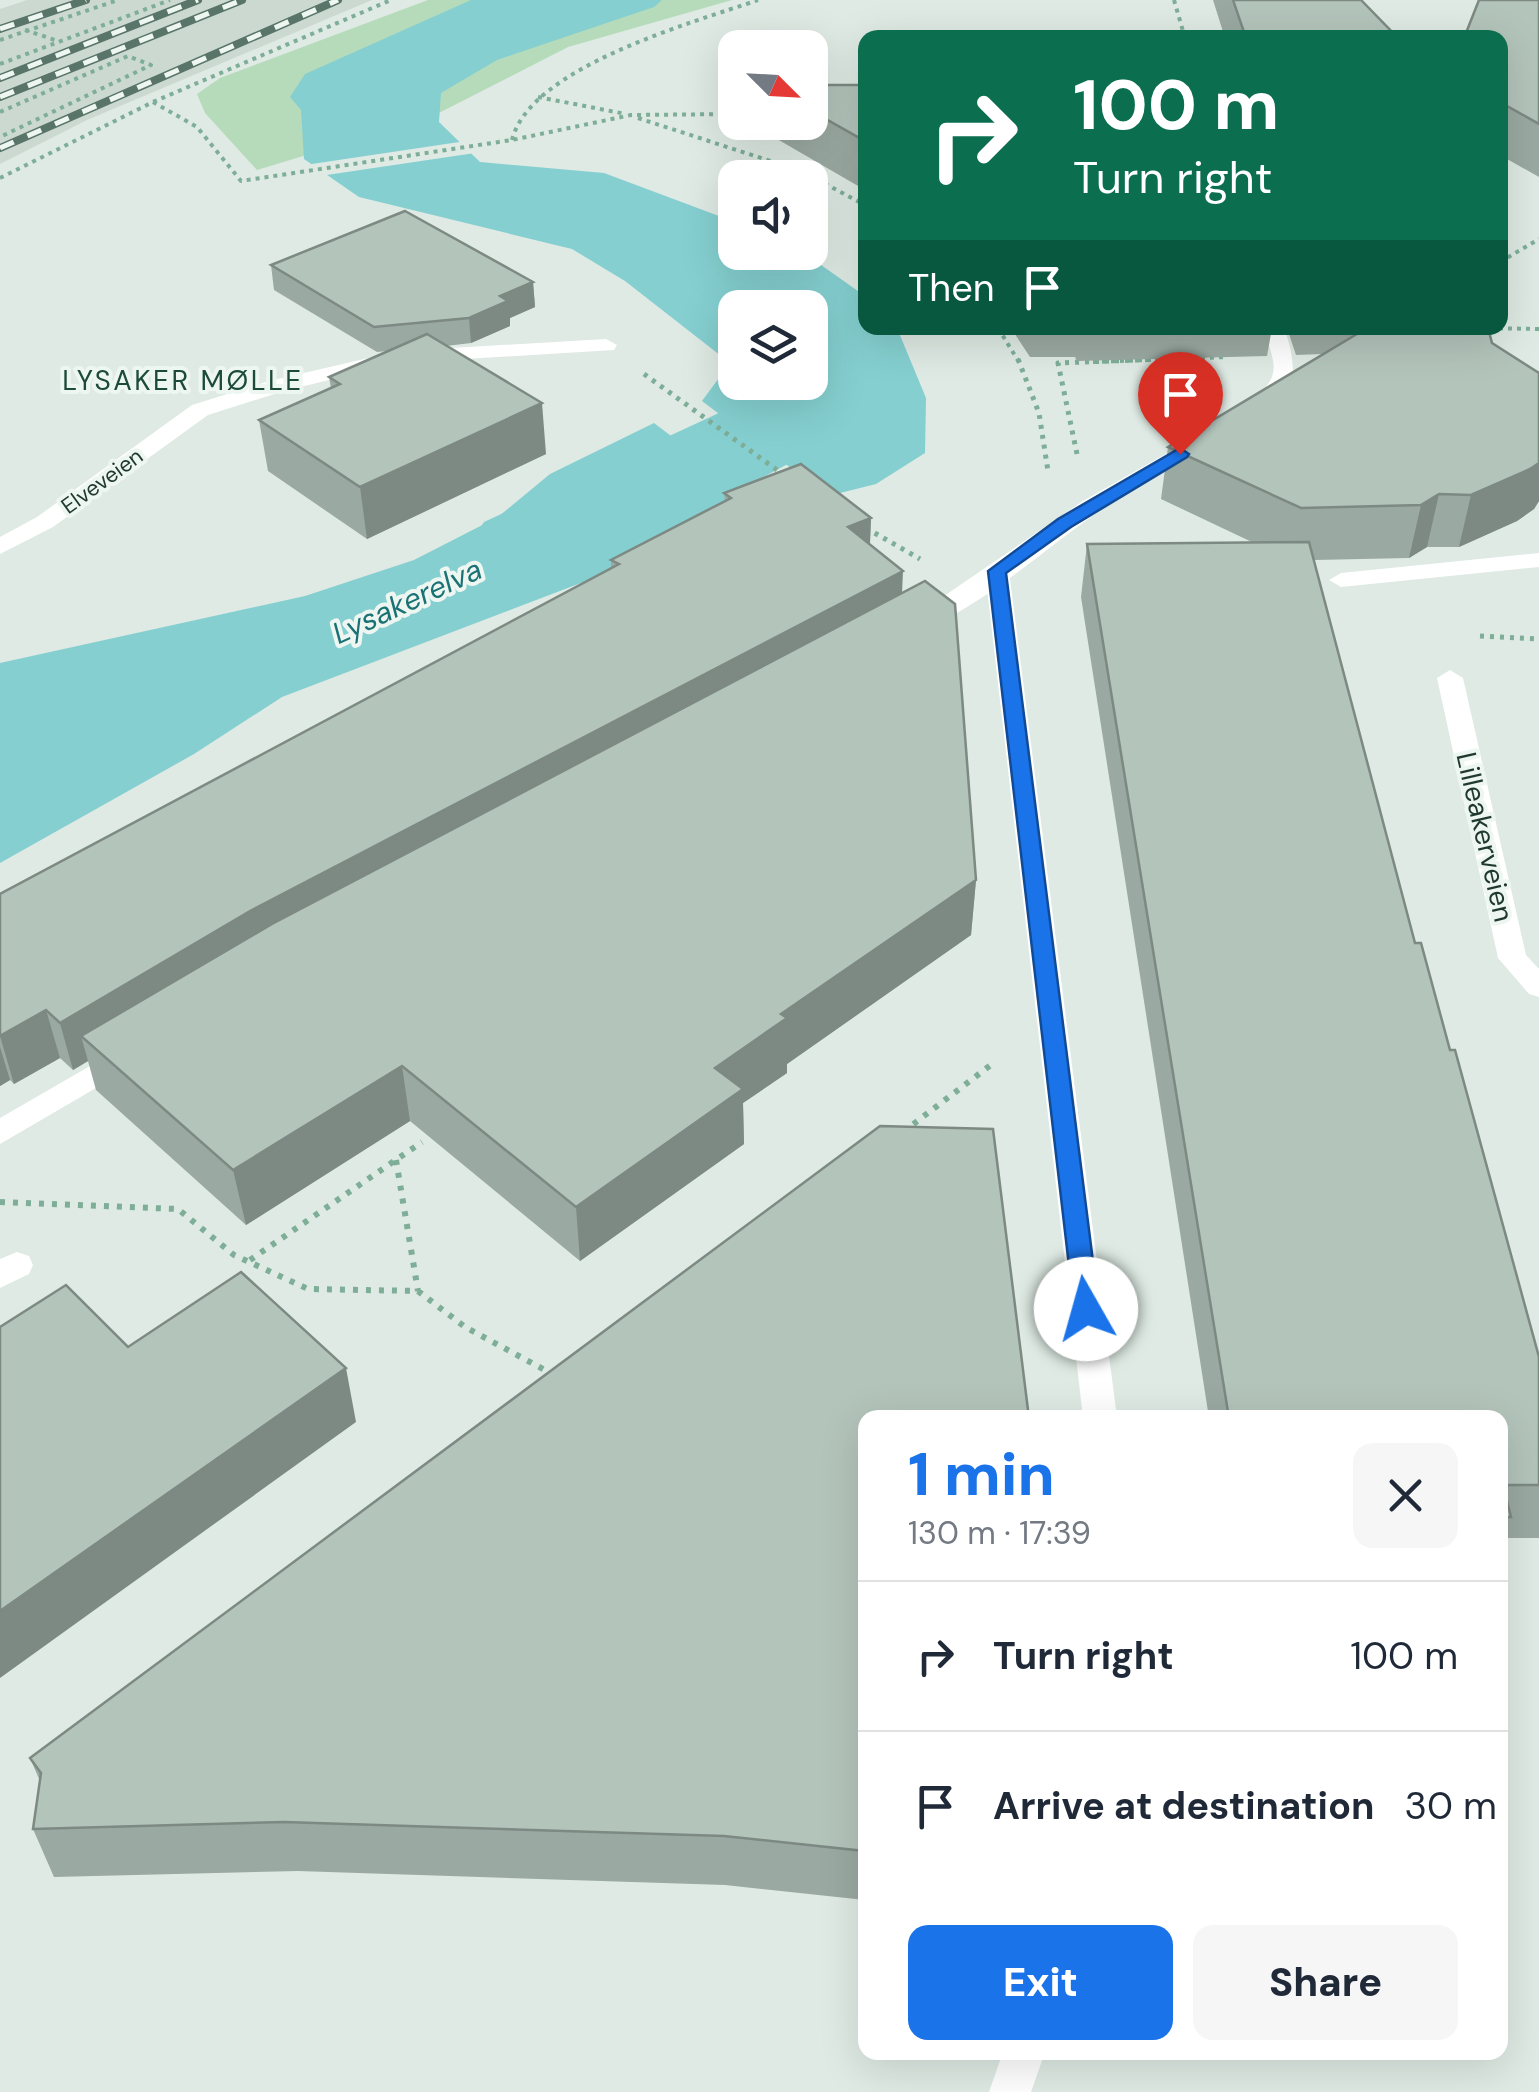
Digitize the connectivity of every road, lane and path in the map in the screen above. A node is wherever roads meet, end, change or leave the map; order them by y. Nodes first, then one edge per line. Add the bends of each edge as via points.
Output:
1 (118, 0) edge
2 (170, 0) edge
3 (392, 0) edge
4 (758, 0) edge
5 (1174, 0) edge
6 (25, 30) junction
7 (1183, 30) edge
8 (0, 40) edge
9 (56, 40) junction
10 (0, 64) edge
11 (538, 97) junction
12 (152, 102) junction
13 (0, 112) edge
14 (718, 114) edge
15 (632, 115) junction
16 (0, 137) edge
17 (512, 140) junction
18 (0, 178) edge
19 (858, 201) edge
20 (1539, 239) edge
21 (1508, 257) edge
22 (1508, 328) edge
23 (1539, 328) edge
24 (1003, 335) edge
25 (1276, 335) edge
26 (606, 345) dead end
27 (1283, 356) junction
28 (671, 395) dead end
29 (1078, 456) dead end
30 (797, 484) edge
31 (1049, 488) dead end
32 (856, 522) edge
33 (0, 547) edge
34 (1539, 560) edge
35 (997, 571) junction
36 (1341, 580) edge
37 (960, 599) junction
38 (891, 636) edge
39 (1450, 678) dead end
40 (1539, 987) edge
41 (1050, 1020) junction
42 (152, 1040) edge
43 (0, 1133) edge
44 (893, 1139) edge
45 (422, 1142) edge
46 (396, 1160) junction
47 (0, 1202) edge
48 (248, 1260) junction
49 (418, 1291) junction
50 (570, 1384) edge
51 (1099, 1410) edge
52 (1021, 2060) edge
53 (1010, 2092) edge

1 - 6 path
2 - 9 path
3 - 12 path
4 - 11 path via 598,61
5 - 7 path
6 - 8 path
6 - 9 path
9 - 10 path
11 - 15 path
11 - 17 path via 519,116
12 - 17 path via 197,127 242,181
12 - 18 path
13 - 16 path via 128,56 151,65
14 - 15 path
15 - 17 path
15 - 19 path via 801,170
20 - 21 path
22 - 23 path
24 - 31 path via 1044,420
25 - 27 street
26 - 33 street, Elveveien via 399,357 200,410
27 - 29 path via 1058,363
27 - 35 street via 1284,386 1270,401 1091,506
28 - 30 path
32 - 37 path via 949,574
34 - 36 street
35 - 37 street
35 - 41 street
37 - 38 street
39 - 40 street, Lilleakerveien via 1512,958
41 - 44 path
41 - 51 street
42 - 43 street
45 - 46 path
46 - 48 path
46 - 49 path
47 - 48 path via 178,1208
48 - 49 path via 308,1289
49 - 50 path via 465,1327
52 - 53 street

